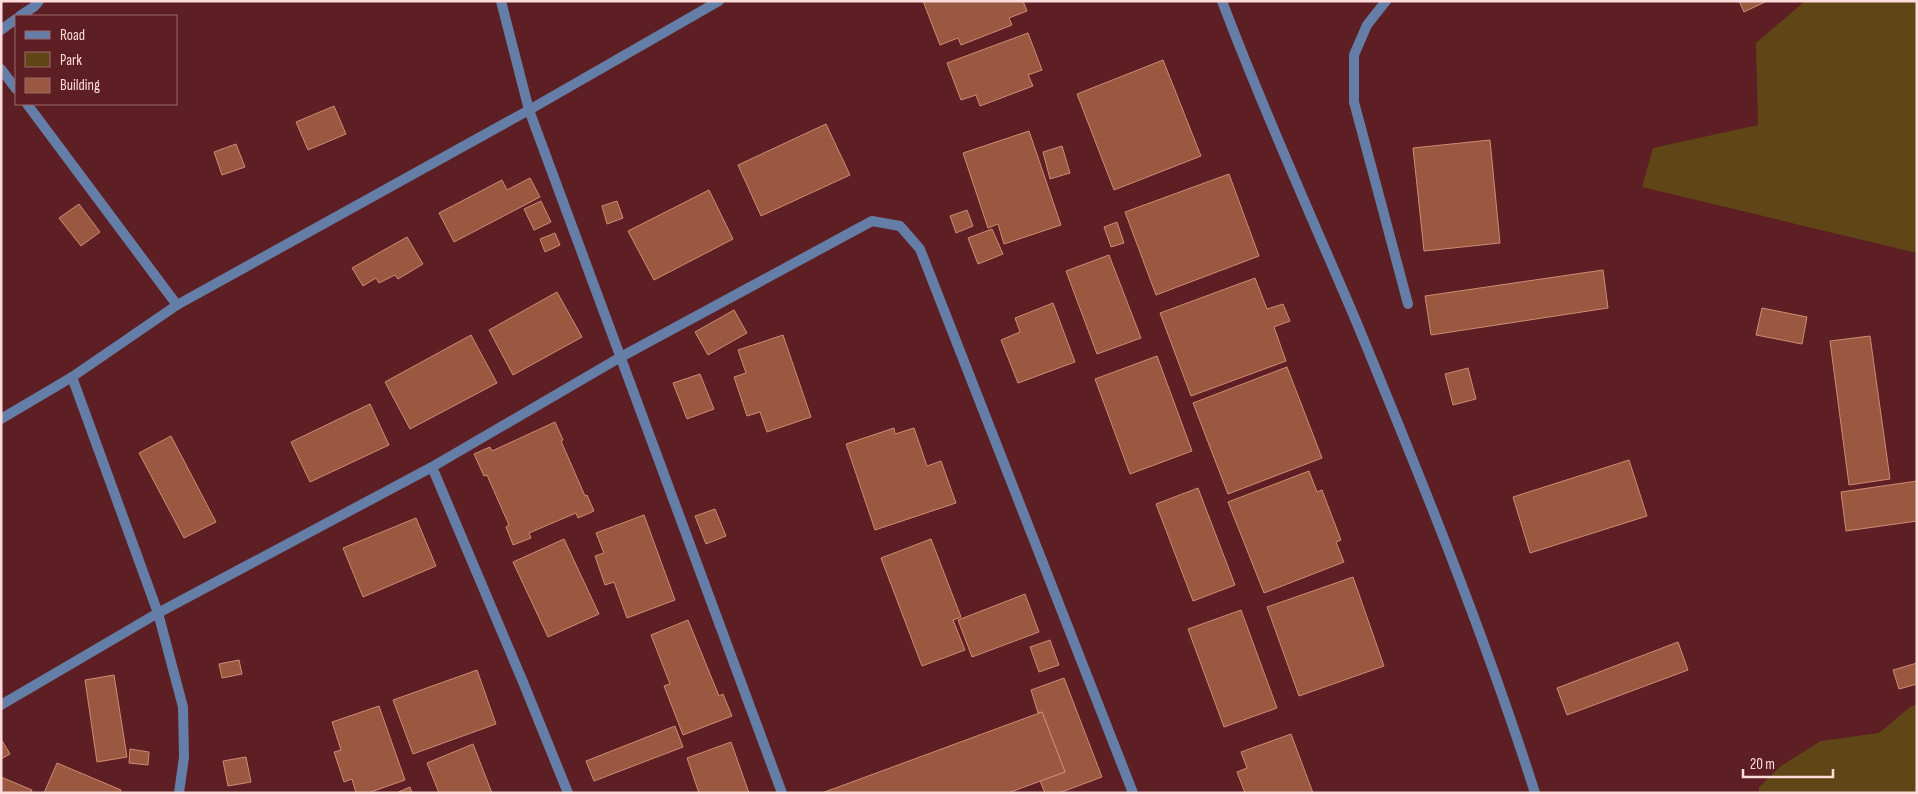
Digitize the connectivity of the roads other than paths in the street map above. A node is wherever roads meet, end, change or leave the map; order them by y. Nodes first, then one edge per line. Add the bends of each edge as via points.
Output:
1 (39, 1) edge
2 (501, 1) edge
3 (719, 1) edge
4 (1222, 1) edge
5 (1386, 1) edge
6 (22, 15) edge
7 (15, 20) edge
8 (1, 30) edge
9 (1, 69) edge
10 (15, 88) edge
11 (28, 105) edge
12 (529, 110) junction
13 (1408, 304) dead end
14 (178, 305) junction
15 (619, 358) junction
16 (72, 376) junction
17 (1, 418) edge
18 (432, 467) junction
19 (158, 613) junction
20 (1, 705) edge
21 (178, 793) edge
22 (568, 793) edge
23 (782, 793) edge
24 (1133, 793) edge
25 (1535, 793) edge

1 - 6 street
2 - 12 street
3 - 12 street
4 - 25 street via 1408,448 1506,704
5 - 13 street via 1368,25 1354,55 1354,102
7 - 8 street
9 - 10 street
11 - 14 street
12 - 14 street
12 - 15 street
14 - 16 street
15 - 18 street
15 - 23 street
15 - 24 street via 872,221 900,226 920,249
16 - 17 street
16 - 19 street
18 - 19 street
18 - 22 street
19 - 20 street
19 - 21 street via 183,707 184,757

